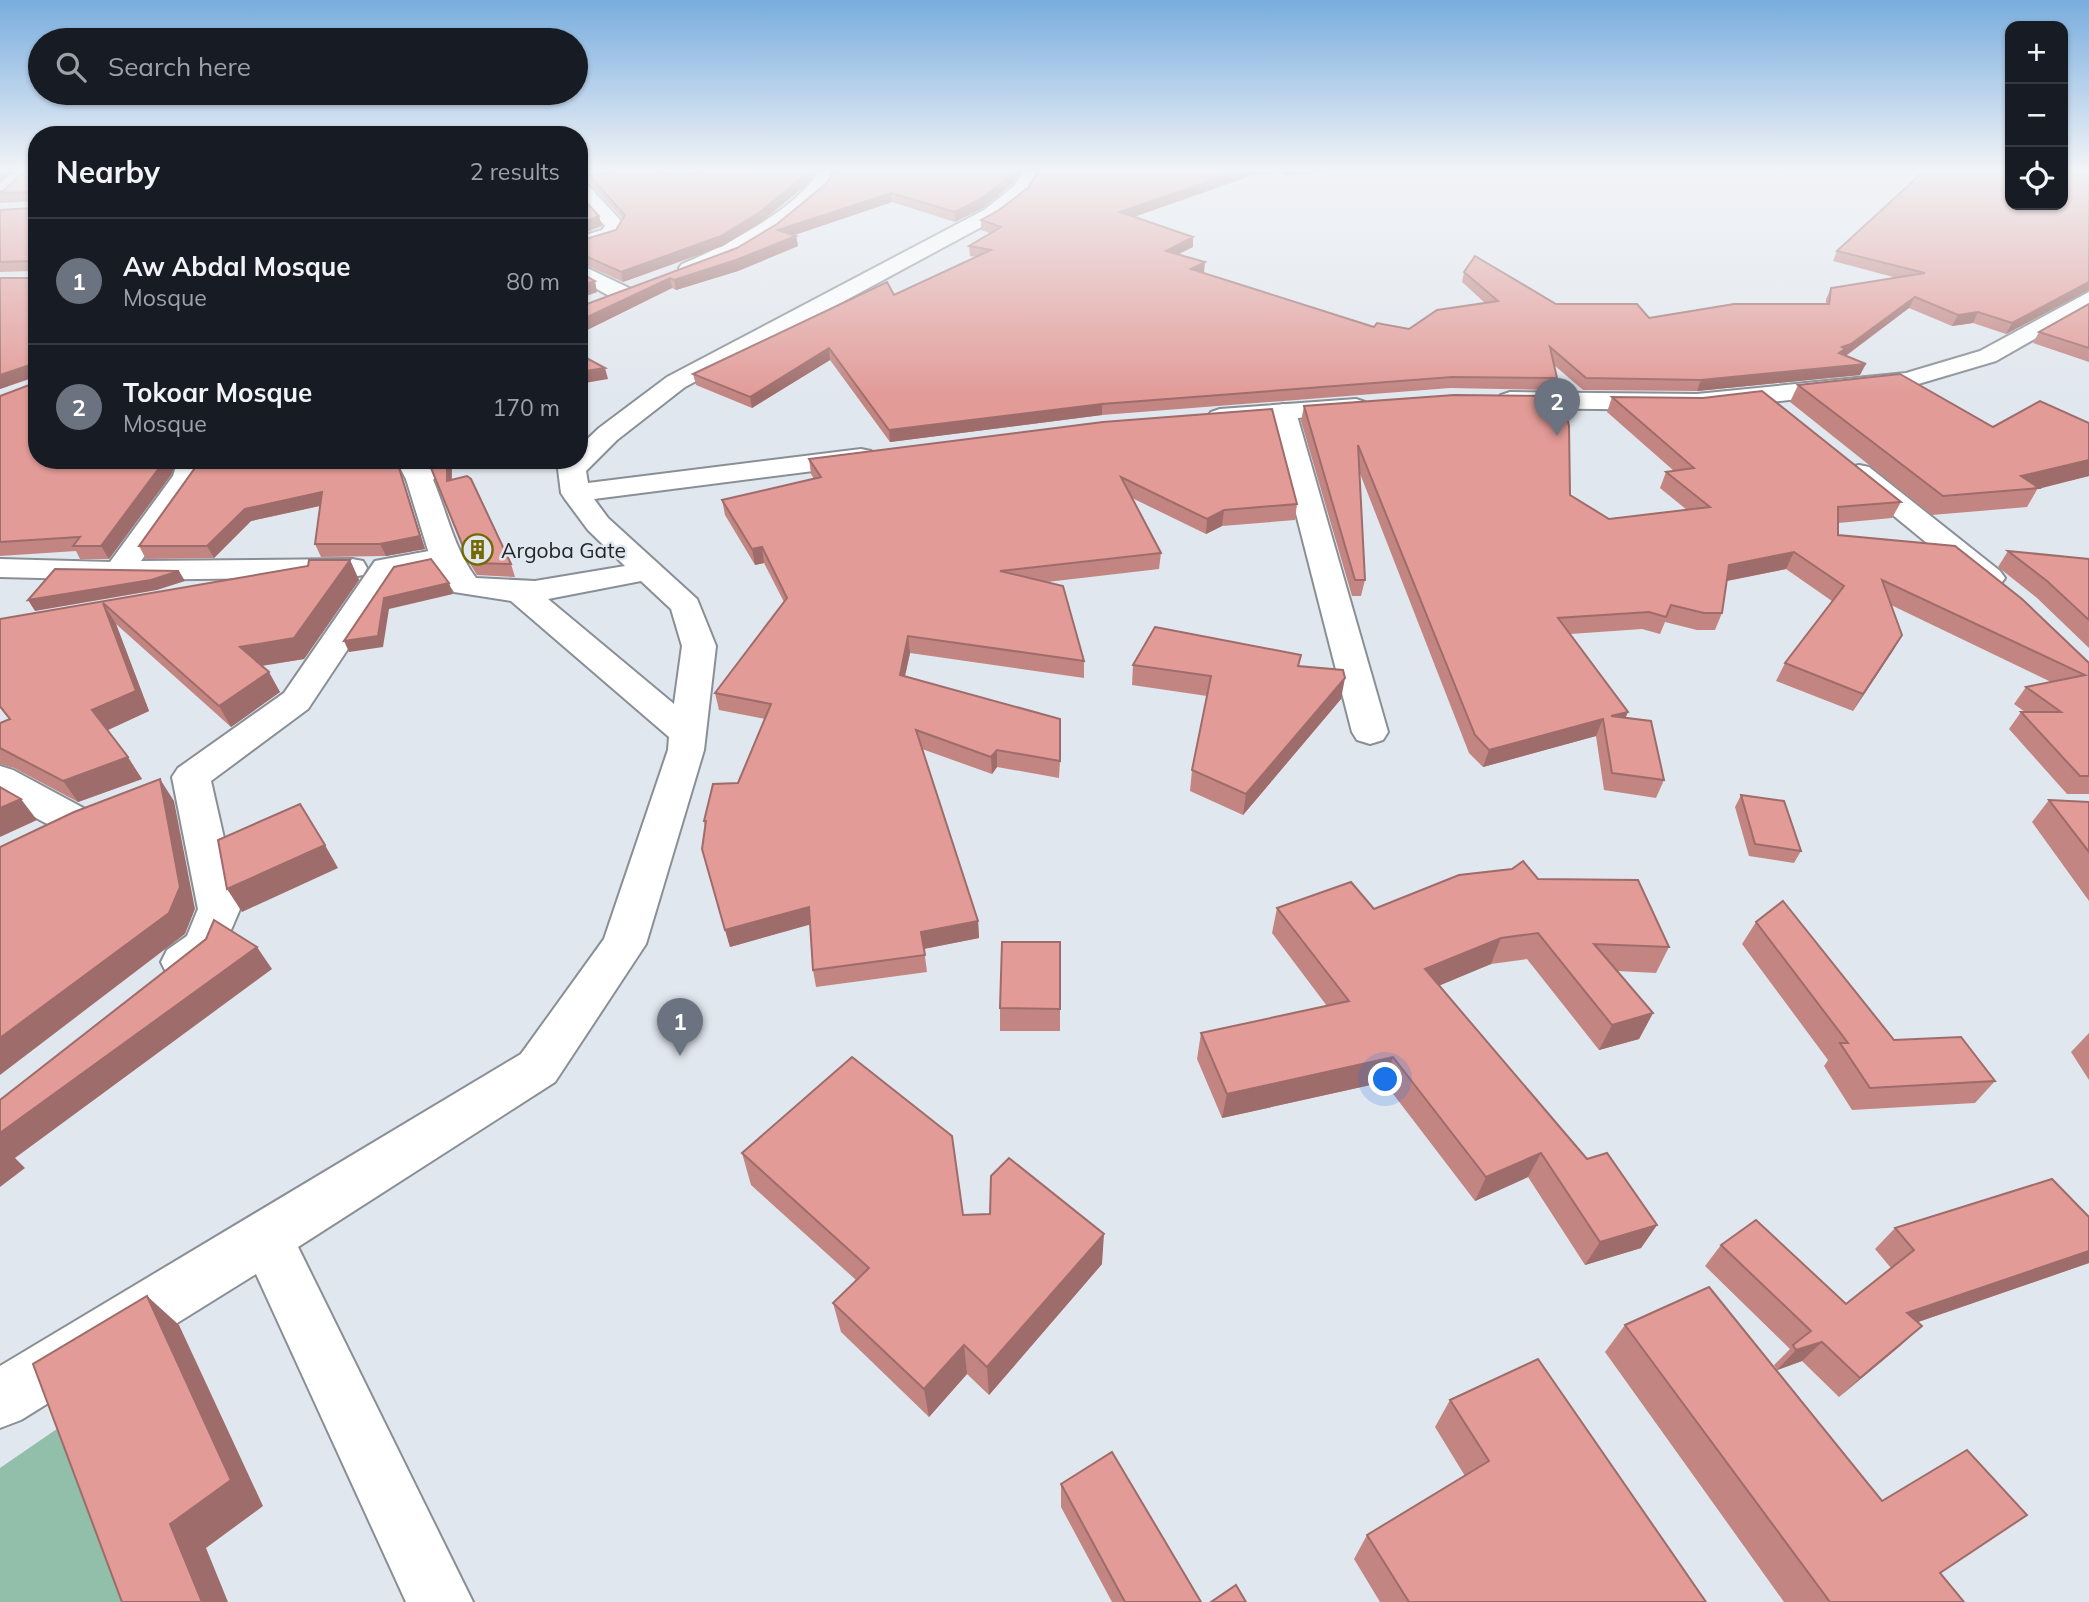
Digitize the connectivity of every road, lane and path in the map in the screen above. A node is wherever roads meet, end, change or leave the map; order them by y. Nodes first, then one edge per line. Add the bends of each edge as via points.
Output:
1 (741, 246) edge
2 (931, 246) edge
3 (675, 273) edge
4 (588, 275) edge
5 (643, 285) edge
6 (621, 292) junction
7 (2089, 299) edge
8 (600, 301) edge
9 (1764, 397) junction
10 (1491, 400) edge
11 (1380, 405) edge
12 (1283, 412) junction
13 (1200, 419) edge
14 (1797, 423) edge
15 (588, 453) edge
16 (880, 454) edge
17 (1840, 458) edge
18 (189, 469) edge
19 (421, 469) edge
20 (572, 469) edge
21 (575, 493) junction
22 (445, 557) junction
23 (272, 567) junction
24 (0, 568) edge
25 (386, 568) junction
26 (649, 570) junction
27 (119, 571) junction
28 (519, 591) junction
29 (175, 598) edge
30 (2013, 598) edge
31 (1370, 732) dead end
32 (688, 734) junction
33 (191, 777) junction
34 (0, 779) edge
35 (152, 792) edge
36 (113, 807) edge
37 (75, 821) junction
38 (37, 839) edge
39 (150, 988) edge
40 (266, 1238) junction
41 (0, 1399) edge
42 (440, 1602) edge

1 - 3 street
2 - 15 street via 676,382
4 - 6 street
5 - 6 street
6 - 8 street
7 - 9 street via 1977,359 1908,380
9 - 10 street via 1697,402
9 - 14 street
11 - 12 street
12 - 13 street
12 - 31 street
16 - 21 street
17 - 30 street
18 - 27 street
19 - 22 street
20 - 21 street
21 - 26 street via 598,524
22 - 25 street
22 - 28 street via 465,585
23 - 25 street
23 - 27 street
23 - 29 street
24 - 27 street
25 - 33 street via 296,701
26 - 28 street via 543,592
26 - 32 street via 686,606 699,646
28 - 32 street
32 - 40 street via 624,944 538,1068
33 - 35 street
33 - 39 street via 219,909 204,946
34 - 37 street
36 - 37 street
37 - 38 street
40 - 41 street
40 - 42 street

